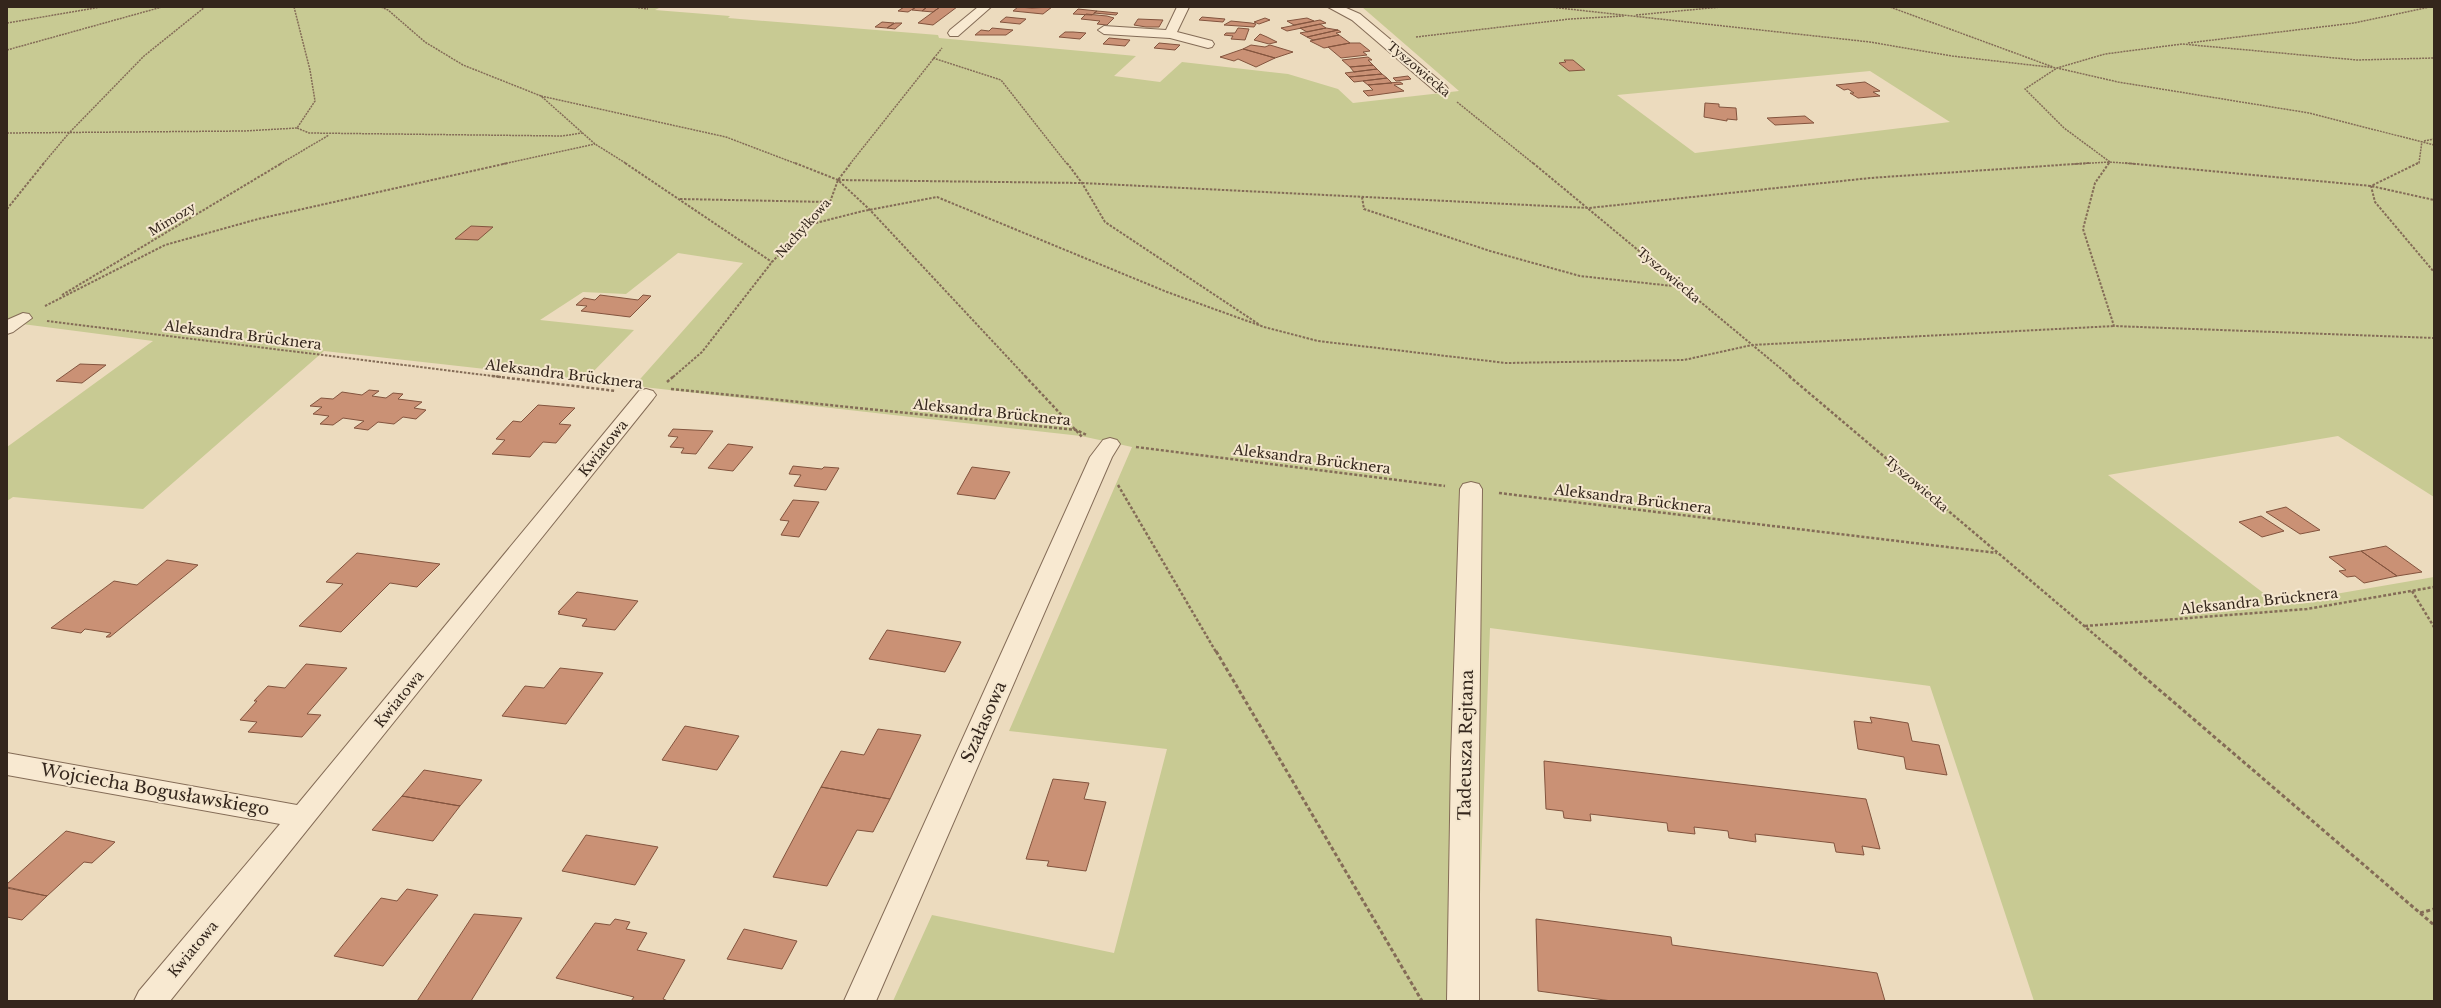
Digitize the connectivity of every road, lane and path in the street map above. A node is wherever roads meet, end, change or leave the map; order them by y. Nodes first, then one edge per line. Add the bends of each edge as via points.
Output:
1 (101, 7) edge
2 (162, 7) edge
3 (205, 7) edge
4 (294, 7) edge
5 (381, 7) edge
6 (632, 7) edge
7 (985, 7) edge
8 (1183, 7) edge
9 (1334, 7) edge
10 (1550, 7) edge
11 (1708, 7) edge
12 (1721, 7) edge
13 (1890, 7) edge
14 (2432, 7) edge
15 (1711, 8) edge
16 (648, 9) dead end
17 (1630, 15) junction
18 (7, 23) edge
19 (1104, 30) dead end
20 (954, 33) joint
21 (1170, 34) junction
22 (1385, 41) junction
23 (1208, 44) dead end
24 (2182, 44) junction
25 (7, 50) edge
26 (933, 58) junction
27 (2434, 58) edge
28 (2057, 68) junction
29 (1441, 89) joint
30 (541, 96) junction
31 (297, 128) junction
32 (7, 133) edge
33 (69, 133) junction
34 (582, 133) junction
35 (329, 135) junction
36 (2434, 140) edge
37 (2422, 141) junction
38 (595, 144) junction
39 (2434, 145) edge
40 (2110, 162) junction
41 (838, 180) junction
42 (1082, 183) junction
43 (2370, 186) junction
44 (1362, 197) junction
45 (680, 199) junction
46 (2434, 200) edge
47 (830, 202) junction
48 (1589, 208) junction
49 (7, 209) edge
50 (870, 210) junction
51 (808, 225) junction
52 (772, 262) junction
53 (2434, 272) edge
54 (1683, 287) junction
55 (44, 306) junction
56 (23, 318) junction
57 (2114, 326) junction
58 (1264, 327) junction
59 (7, 328) edge
60 (2434, 338) edge
61 (1752, 345) junction
62 (653, 392) junction
63 (1076, 430) junction
64 (1105, 450) junction
65 (1471, 489) junction
66 (1997, 553) junction
67 (2434, 587) edge
68 (2412, 591) junction
69 (2084, 626) junction
70 (2434, 627) edge
71 (7, 764) edge
72 (304, 817) junction
73 (2434, 909) edge
74 (2420, 913) junction
75 (2434, 925) edge
76 (150, 1001) edge
77 (860, 1001) edge
78 (1422, 1001) edge
79 (1463, 1001) edge

1 - 18 path
2 - 25 path
3 - 33 path via 144,56
4 - 31 path via 315,101
5 - 30 path via 388,10 425,42 463,65
6 - 16 path
7 - 20 street
8 - 21 street
9 - 22 street, Tyszowiecka via 1356,17
10 - 17 path
11 - 15 path
12 - 15 path
13 - 28 path
14 - 24 path via 2354,23
15 - 17 path
17 - 22 path via 1570,19
17 - 28 path via 1784,31 1952,56
19 - 21 street
20 - 26 path, Nachyłkowa
21 - 23 street
22 - 29 street, Tyszowiecka
24 - 27 path via 2357,60
24 - 28 path via 2105,54
26 - 41 path, Nachyłkowa via 871,141
26 - 42 path via 1001,80
28 - 37 path via 2118,82 2309,113
28 - 40 path via 2025,89 2042,110 2062,128
29 - 48 path, Tyszowiecka
30 - 34 path
30 - 41 path via 726,137
31 - 33 path
31 - 35 path via 309,133
32 - 33 path
33 - 49 path
34 - 35 path via 562,136
34 - 38 path
35 - 55 path, Mimozy
36 - 37 path
37 - 39 path
37 - 43 path via 2419,163
38 - 45 path
38 - 55 path via 258,219 165,245
40 - 43 path
40 - 48 path via 1870,178
40 - 57 path via 2095,183 2083,229
41 - 42 path
41 - 47 path, Nachyłkowa
41 - 50 path
42 - 44 path
42 - 58 path via 1105,222
43 - 46 path
43 - 53 path via 2376,202
44 - 48 path
44 - 54 path via 1364,209 1490,251 1580,276
45 - 47 path
45 - 52 path
47 - 51 path, Nachyłkowa
48 - 54 path, Tyszowiecka
50 - 51 path
50 - 58 path via 937,198 1167,292
50 - 63 path
51 - 52 path, Nachyłkowa
52 - 62 path, Nachyłkowa via 702,352
54 - 61 path, Tyszowiecka
55 - 56 path, Mimozy
56 - 59 street
56 - 62 path, Aleksandra Brücknera
57 - 60 path
57 - 61 path
58 - 61 path via 1318,341 1506,363 1684,360
61 - 66 path, Tyszowiecka
62 - 63 path, Aleksandra Brücknera
62 - 72 street, Kwiatowa
63 - 64 path
63 - 64 path, Aleksandra Brücknera
64 - 65 path, Aleksandra Brücknera
64 - 77 street, Szałasowa
64 - 78 path
65 - 66 path, Aleksandra Brücknera
65 - 79 street, Tadeusza Rejtana
66 - 69 path, Tyszowiecka
67 - 68 path, Aleksandra Brücknera
68 - 69 path, Aleksandra Brücknera via 2308,609
68 - 70 path
69 - 74 path, Tyszowiecka
71 - 72 street, Wojciecha Bogusławskiego
72 - 76 street, Kwiatowa
73 - 74 path
74 - 75 path, Tyszowiecka

